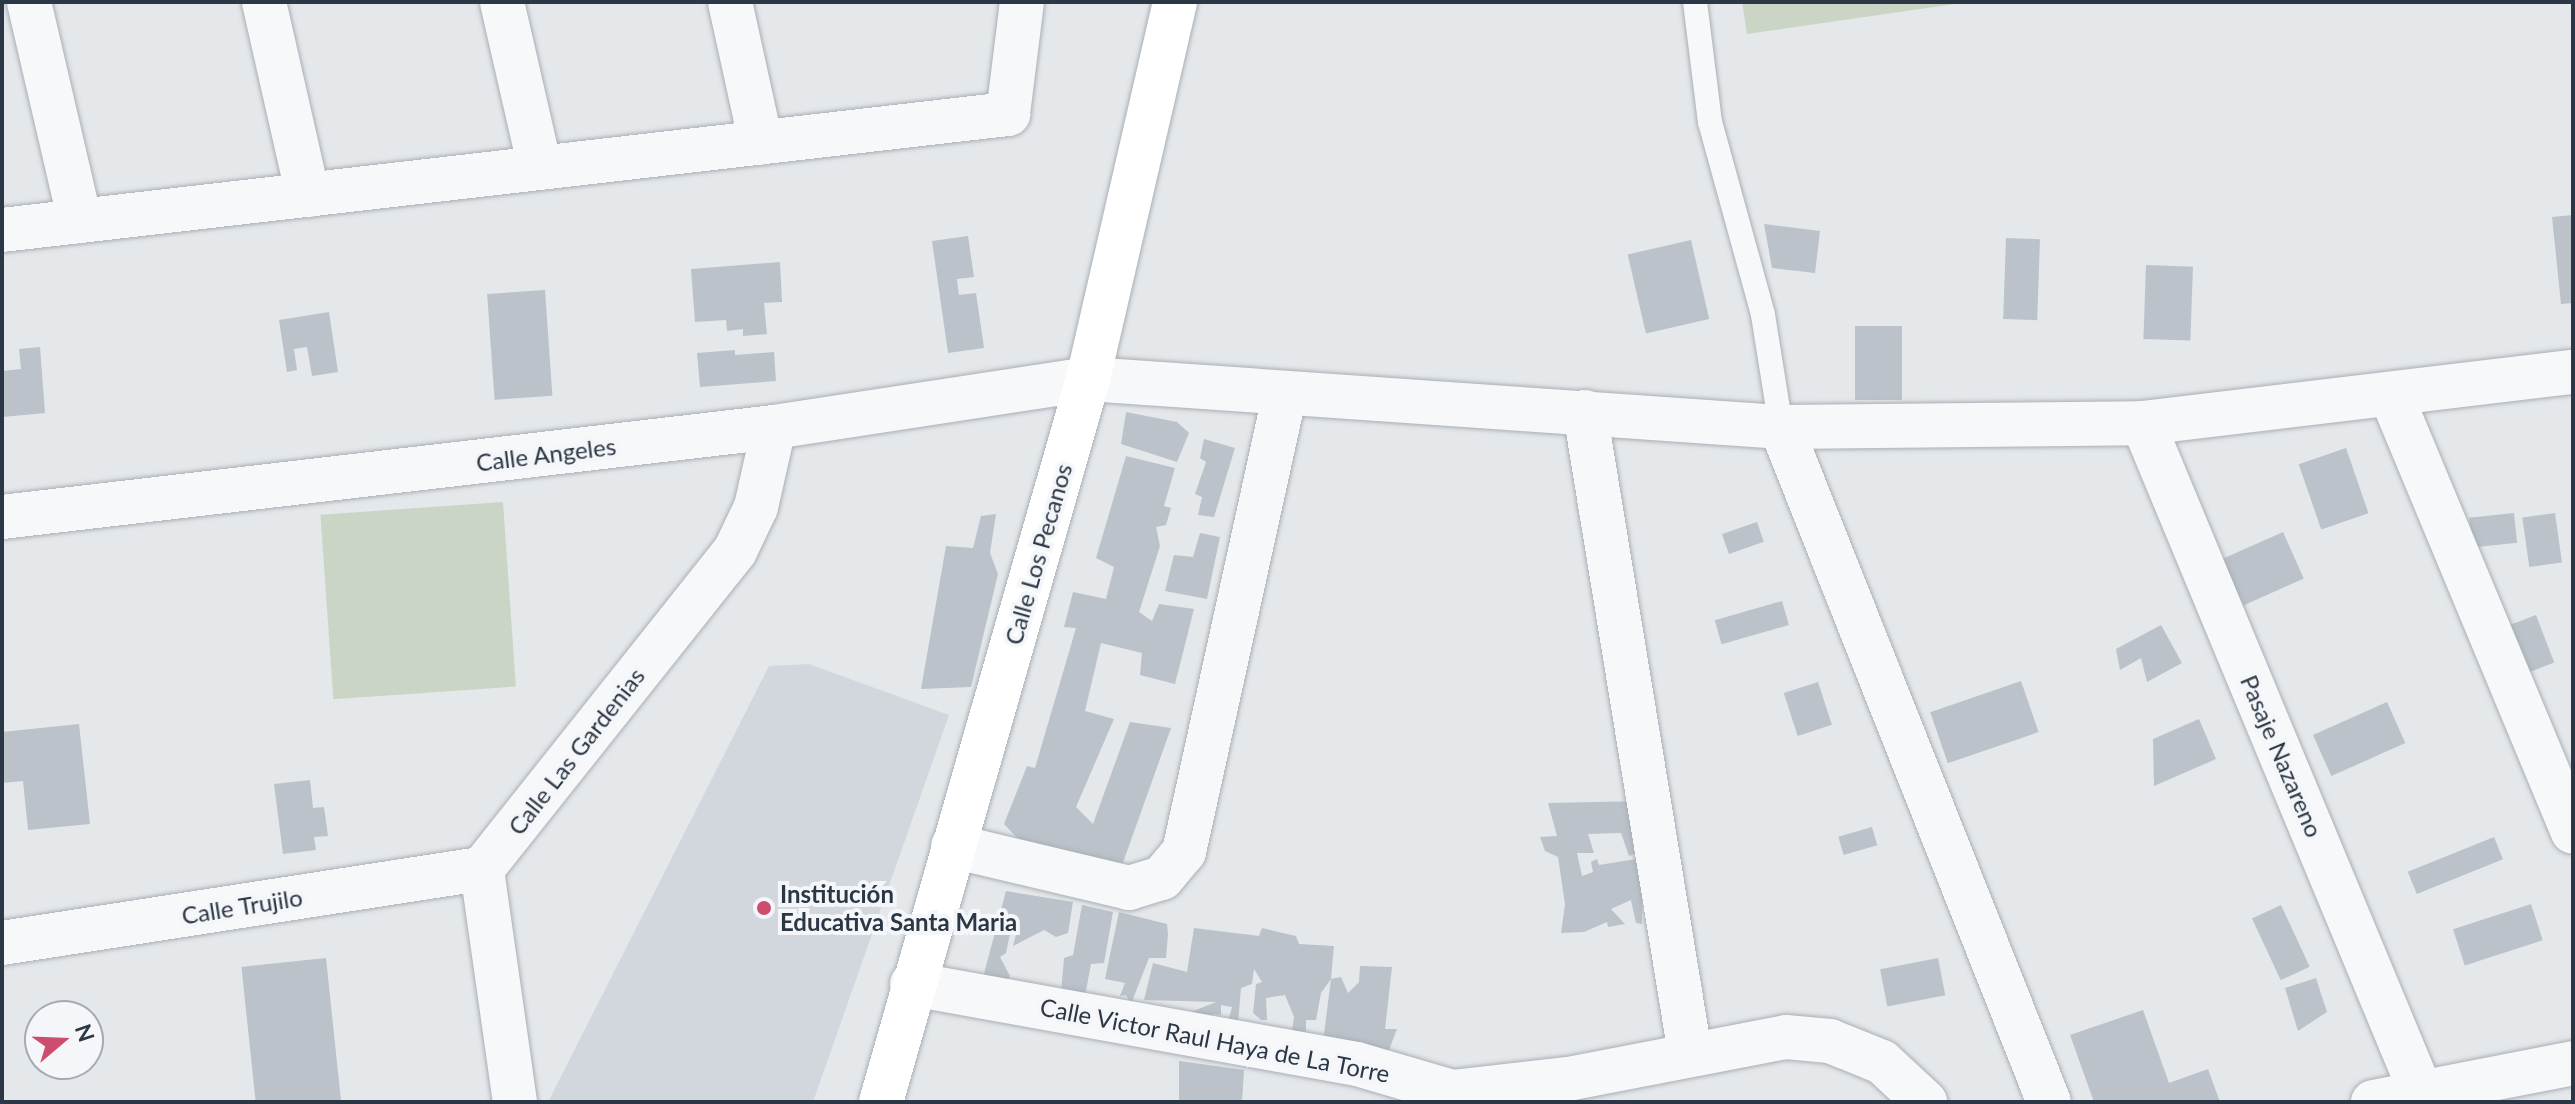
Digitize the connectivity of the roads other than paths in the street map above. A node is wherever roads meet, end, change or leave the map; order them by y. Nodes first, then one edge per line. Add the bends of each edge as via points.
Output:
1 (29, 2) edge
2 (264, 2) edge
3 (502, 2) edge
4 (730, 2) edge
5 (1022, 2) edge
6 (1175, 2) edge
7 (1695, 2) edge
8 (761, 143) junction
9 (540, 168) junction
10 (308, 195) junction
11 (80, 221) junction
12 (2, 230) edge
13 (2573, 372) edge
14 (1088, 379) junction
15 (1285, 393) junction
16 (2391, 395) junction
17 (1585, 412) junction
18 (2143, 423) junction
19 (774, 427) junction
20 (1781, 427) junction
21 (2, 517) edge
22 (2573, 832) edge
23 (953, 846) junction
24 (482, 869) junction
25 (2, 943) edge
26 (912, 984) junction
27 (1690, 1053) junction
28 (2573, 1063) edge
29 (2420, 1090) junction
30 (515, 1102) edge
31 (881, 1102) edge
32 (1925, 1102) edge
33 (2049, 1102) edge
34 (2373, 1102) edge

1 - 11 street
2 - 10 street
3 - 9 street
4 - 8 street
5 - 8 street via 1008,114
6 - 14 street, Calle Los Pecanos
7 - 20 lane via 1710,122 1763,315
8 - 9 street
9 - 10 street
10 - 11 street
11 - 12 street
13 - 16 street, Calle Angeles
14 - 15 street, Calle Angeles
14 - 19 street, Calle Angeles
14 - 23 street, Calle Los Pecanos
15 - 17 street, Calle Angeles
15 - 23 street via 1184,852 1162,878 1129,888
16 - 18 street, Calle Angeles
16 - 22 street
17 - 20 street, Calle Angeles
17 - 27 street
18 - 20 street, Calle Angeles
18 - 29 street, Pasaje Nazareno
19 - 21 street, Calle Angeles
19 - 24 street, Calle Las Gardenias via 756,507 735,551
20 - 33 street
23 - 26 street, Calle Los Pecanos
24 - 25 street, Calle Trujilo
24 - 30 street
26 - 27 street, Calle Victor Raul Haya de La Torre via 1357,1064 1452,1092 1568,1079
26 - 31 street, Calle Los Pecanos
27 - 32 street, Calle Victor Raul Haya de La Torre via 1786,1037 1830,1041 1882,1062
28 - 29 street
29 - 34 street

